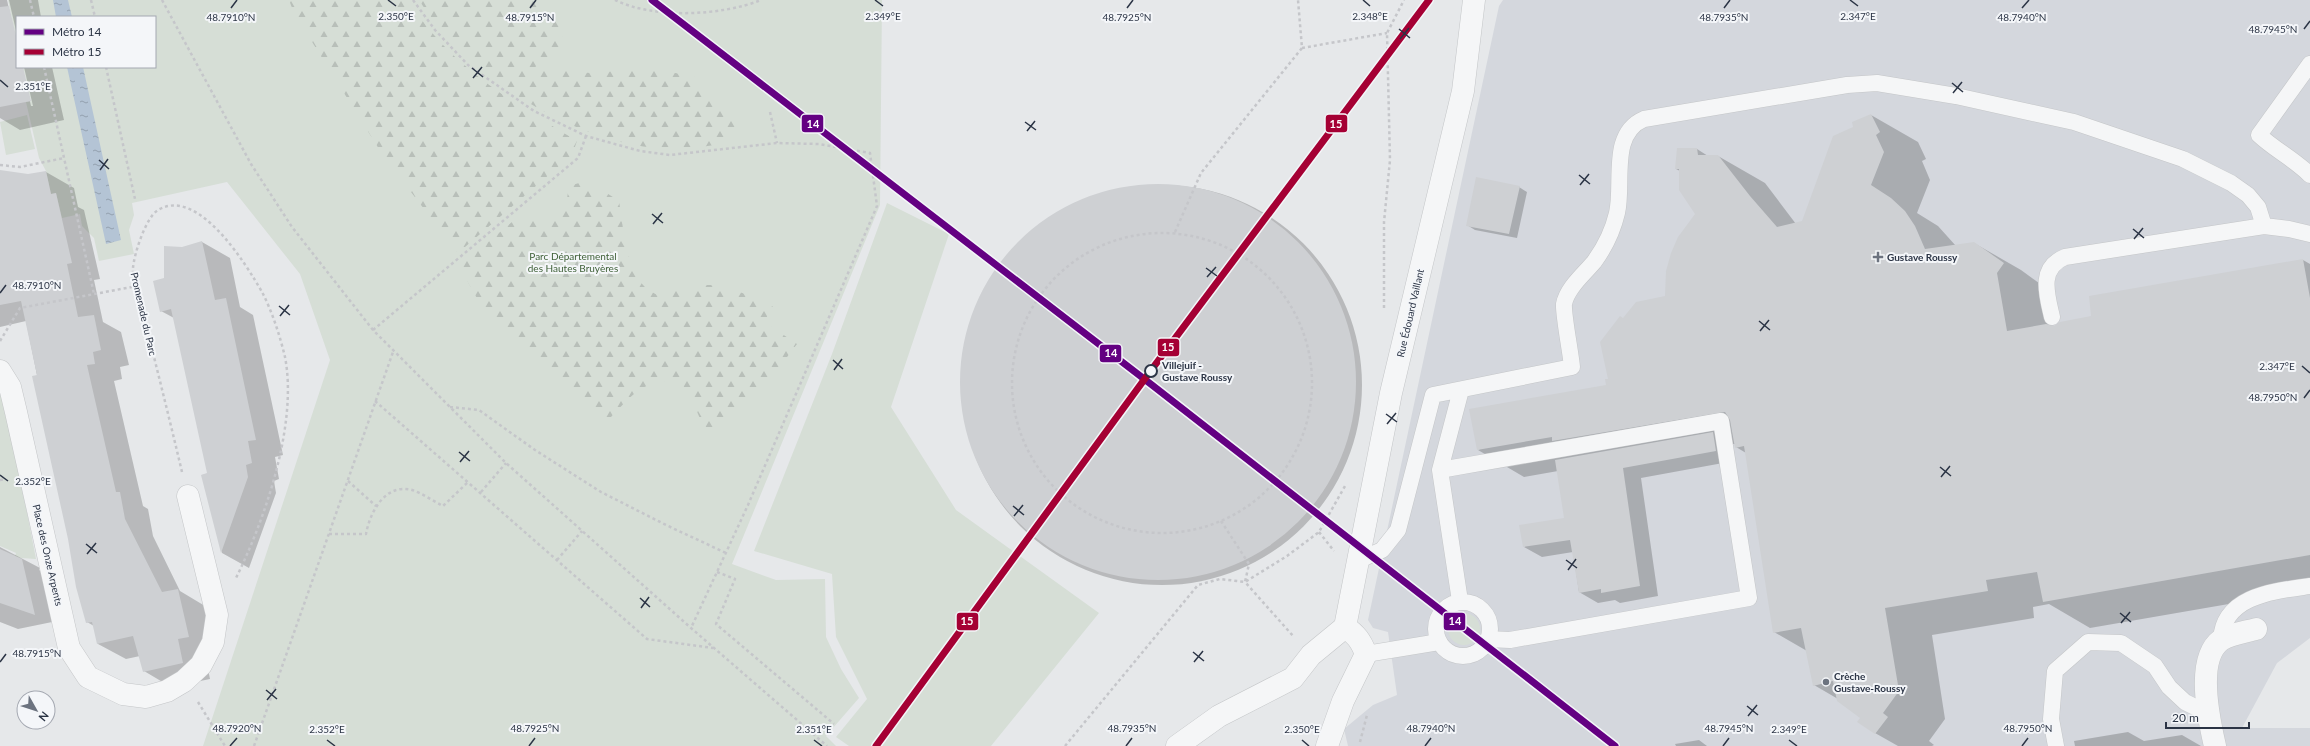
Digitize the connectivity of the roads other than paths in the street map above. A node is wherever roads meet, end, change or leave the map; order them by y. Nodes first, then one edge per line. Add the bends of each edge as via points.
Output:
1 (1474, 0) edge
2 (2310, 64) edge
3 (2310, 175) edge
4 (2264, 226) junction
5 (2310, 234) edge
6 (2052, 317) dead end
7 (0, 371) edge
8 (1461, 390) junction
9 (1440, 470) junction
10 (188, 496) road end
11 (1357, 562) junction
12 (2310, 586) edge
13 (1460, 601) junction
14 (1345, 627) junction
15 (2256, 630) dead end
16 (1488, 639) junction
17 (2221, 640) junction
18 (1439, 642) junction
19 (1366, 654) junction
20 (2207, 713) junction
21 (1177, 746) edge
22 (1327, 746) edge
23 (2056, 746) edge
24 (2215, 746) edge

1 - 11 street, Rue Édouard Vaillant via 1463,91 1391,393
2 - 3 lane via 2259,135 2271,146 2296,161
4 - 5 lane
4 - 6 lane via 2059,259 2047,276 2046,286
4 - 8 lane via 2258,207 2248,195 2183,159 2074,122 1956,96 1876,83 1847,85 1654,116 1638,121 1626,136 1620,160 1618,210 1613,227 1603,248 1576,282 1564,304 1572,367
7 - 10 street, Place des Onze Arpents via 10,387 69,648 88,677 123,694 146,697 167,691 184,681 201,665 213,642 217,616
8 - 9 lane
8 - 11 lane via 1433,395 1398,530 1382,550
9 - 13 lane
9 - 16 lane via 1721,421 1749,598 1510,640
11 - 14 street, Rue Édouard Vaillant
12 - 17 lane via 2261,595 2240,604 2228,615 2221,629
13 - 16 lane via 1470,602 1485,612 1490,630
13 - 18 lane via 1444,608 1438,615 1435,633
14 - 19 street via 1362,643
14 - 21 street via 1311,655 1293,678 1219,716
15 - 17 street
16 - 18 lane via 1481,649 1468,655 1451,653
17 - 20 street via 2212,650 2208,663
18 - 19 lane
19 - 22 street via 1343,701
20 - 23 lane via 2185,702 2169,687 2155,666 2121,643 2088,642 2054,671 2051,719
20 - 24 street

